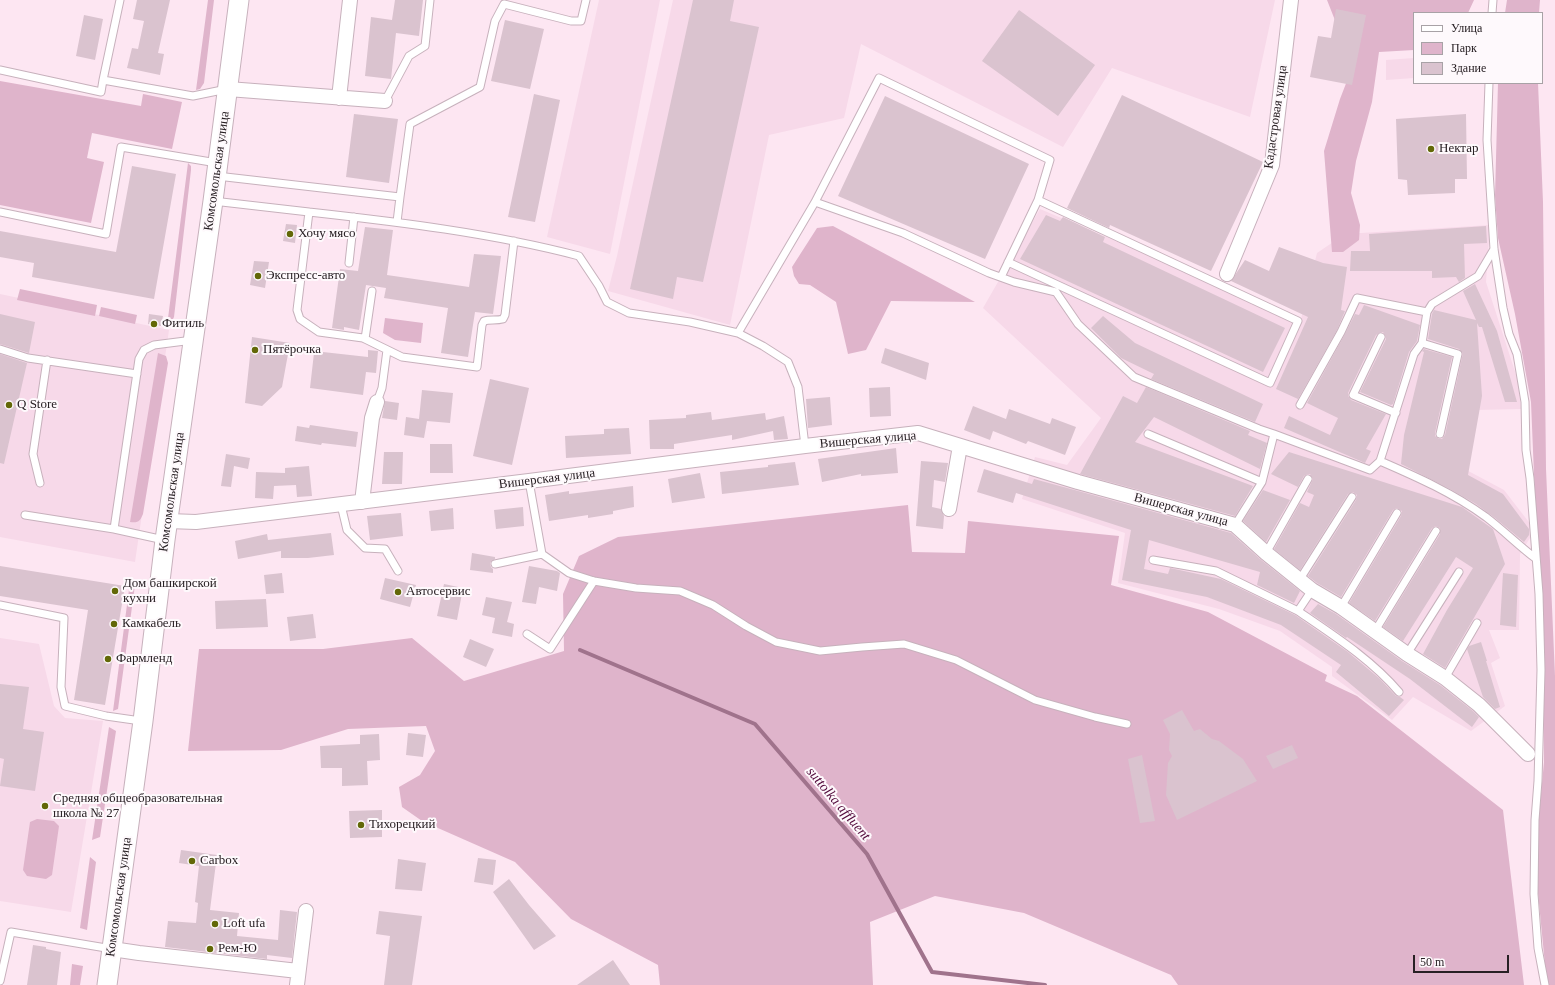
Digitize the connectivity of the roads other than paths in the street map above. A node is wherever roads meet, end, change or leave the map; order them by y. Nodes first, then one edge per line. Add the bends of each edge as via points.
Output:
1 (120, 0) edge
2 (240, 0) edge
3 (350, 0) edge
4 (430, 0) edge
5 (586, 0) edge
6 (1291, 0) edge
7 (1493, 0) edge
8 (514, 3) edge
9 (1492, 12) edge
10 (0, 70) edge
11 (102, 80) junction
12 (1490, 84) edge
13 (228, 89) junction
14 (339, 98) junction
15 (386, 101) joint
16 (216, 170) junction
17 (400, 197) junction
18 (1038, 200) junction
19 (213, 201) junction
20 (814, 202) junction
21 (0, 212) edge
22 (308, 212) junction
23 (354, 217) junction
24 (397, 222) junction
25 (514, 241) junction
26 (1494, 248) junction
27 (1008, 262) junction
28 (349, 263) dead end
29 (1227, 274) dead end
30 (1001, 277) junction
31 (372, 291) dead end
32 (1427, 312) junction
33 (738, 333) junction
34 (1381, 337) dead end
35 (365, 339) junction
36 (193, 340) junction
37 (1422, 343) junction
38 (387, 350) junction
39 (0, 351) edge
40 (47, 360) junction
41 (137, 374) junction
42 (377, 402) joint
43 (1300, 405) dead end
44 (1396, 413) junction
45 (1148, 434) dead end
46 (1274, 434) junction
47 (1440, 434) dead end
48 (805, 446) junction
49 (960, 446) junction
50 (1380, 461) junction
51 (1308, 479) dead end
52 (529, 482) junction
53 (1262, 482) junction
54 (40, 483) dead end
55 (1352, 497) dead end
56 (362, 502) junction
57 (341, 505) junction
58 (949, 509) dead end
59 (1397, 514) dead end
60 (24, 515) dead end
61 (168, 521) junction
62 (1235, 525) junction
63 (114, 529) junction
64 (1436, 531) dead end
65 (165, 540) junction
66 (1266, 553) junction
67 (542, 554) junction
68 (1535, 558) junction
69 (1153, 560) dead end
70 (495, 564) dead end
71 (398, 571) dead end
72 (1459, 572) dead end
73 (1300, 580) junction
74 (594, 581) junction
75 (1312, 590) junction
76 (0, 605) edge
77 (1342, 607) junction
78 (1298, 611) junction
79 (1477, 623) dead end
80 (1375, 631) junction
81 (527, 634) dead end
82 (1406, 654) junction
83 (1446, 678) junction
84 (1399, 692) dead end
85 (143, 721) junction
86 (1127, 724) dead end
87 (1528, 754) dead end
88 (306, 911) dead end
89 (112, 949) junction
90 (0, 978) edge
91 (298, 978) edge
92 (107, 985) edge
93 (1544, 985) edge

1 - 11 lane
2 - 13 main road, Комсомольская улица
3 - 14 street
4 - 15 lane via 425,46 409,56
5 - 8 lane via 581,22
6 - 29 street, Кадастровая улица via 1272,165
7 - 9 lane
8 - 17 lane via 504,4 495,21 480,86 410,124
10 - 11 lane via 100,92
11 - 13 lane via 193,96
12 - 26 lane via 1487,140
13 - 14 street
13 - 16 main road, Комсомольская улица
14 - 15 street
16 - 17 lane
16 - 19 main road, Комсомольская улица
16 - 21 lane via 121,147 106,234
17 - 24 lane
18 - 20 lane via 1050,160 879,78
18 - 27 lane
18 - 27 lane via 1298,321 1270,383
19 - 22 lane
19 - 36 main road, Комсомольская улица
20 - 30 lane via 903,233
20 - 33 lane
22 - 23 lane
22 - 35 lane via 297,310 299,316 319,332
23 - 24 lane
23 - 28 lane
24 - 25 lane
25 - 33 lane via 579,256 607,302 629,312
25 - 38 lane via 505,315 497,321 484,321 477,366 402,357
26 - 32 lane via 1478,276 1432,304
26 - 68 lane via 1503,308 1517,354 1524,402
27 - 30 lane
30 - 46 lane via 1056,292 1078,324 1134,377
31 - 35 lane
32 - 37 lane
32 - 43 lane via 1358,298
33 - 48 lane via 788,362 798,387
34 - 44 lane via 1353,395
35 - 38 lane
36 - 41 lane via 154,345 144,350 139,359
36 - 61 main road, Комсомольская улица
37 - 44 lane via 1414,354
37 - 47 lane via 1458,354
38 - 42 lane via 382,388
39 - 40 lane
40 - 41 lane
40 - 54 lane via 33,454
41 - 63 lane
42 - 56 street via 372,418
44 - 50 lane
45 - 53 lane
46 - 50 lane via 1370,470
46 - 53 lane
48 - 49 street, Вишерская улица via 918,433
48 - 52 street, Вишерская улица
49 - 58 street
49 - 62 street, Вишерская улица via 1078,482
50 - 68 lane via 1457,498 1486,517
51 - 66 lane
52 - 56 street, Вишерская улица
52 - 67 lane
53 - 62 lane
55 - 73 lane
56 - 57 street, Вишерская улица
57 - 61 street, Вишерская улица via 196,522
57 - 71 lane via 347,530 365,548 385,549
59 - 77 lane
60 - 63 lane
61 - 65 main road, Комсомольская улица
62 - 66 street, Вишерская улица
63 - 65 lane
64 - 80 lane
65 - 85 main road, Комсомольская улица
66 - 73 street, Вишерская улица
67 - 70 lane
67 - 74 lane via 569,573
68 - 93 lane via 1541,670 1534,894
69 - 78 lane via 1216,571
72 - 82 lane
73 - 75 street, Вишерская улица
74 - 81 lane via 550,649
74 - 86 lane via 636,588 680,591 713,605 776,642 797,647 820,651 904,644 956,660 1035,700
75 - 77 street, Вишерская улица
75 - 78 lane
76 - 85 lane via 64,618 61,688 65,706 106,716
77 - 80 street, Вишерская улица
78 - 84 lane via 1380,671
79 - 83 lane
80 - 82 street, Вишерская улица
82 - 83 street, Вишерская улица
83 - 87 street, Вишерская улица via 1479,705
85 - 89 main road, Комсомольская улица
88 - 91 street
89 - 90 lane via 12,932
89 - 91 street
89 - 92 main road, Комсомольская улица

